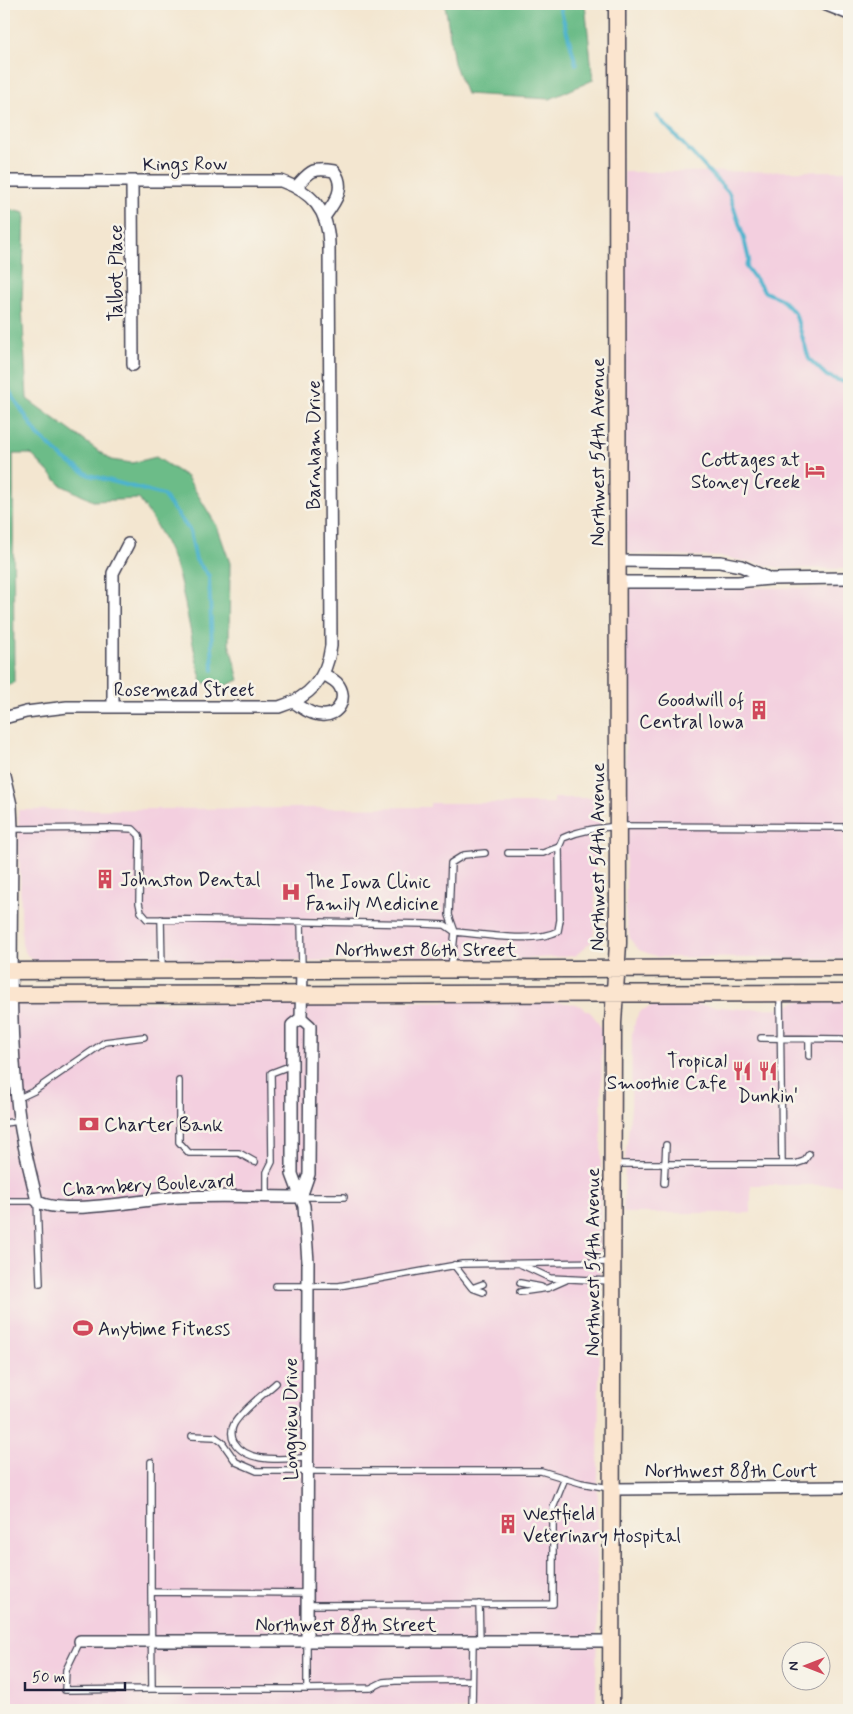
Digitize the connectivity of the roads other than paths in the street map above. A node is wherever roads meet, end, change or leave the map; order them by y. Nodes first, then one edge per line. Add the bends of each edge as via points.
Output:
1 (618, 4) edge
2 (824, 4) edge
3 (849, 14) edge
4 (4, 181) edge
5 (132, 181) junction
6 (296, 187) junction
7 (325, 216) junction
8 (133, 365) dead end
9 (128, 544) dead end
10 (617, 561) junction
11 (849, 578) edge
12 (770, 579) junction
13 (617, 582) junction
14 (331, 646) joint
15 (324, 674) junction
16 (293, 702) junction
17 (113, 706) junction
18 (4, 718) edge
19 (4, 775) edge
20 (618, 826) junction
21 (849, 827) edge
22 (12, 829) junction
23 (559, 847) junction
24 (485, 853) dead end
25 (508, 853) dead end
26 (161, 919) junction
27 (301, 922) junction
28 (454, 932) junction
29 (451, 968) junction
30 (616, 968) junction
31 (849, 968) edge
32 (302, 969) junction
33 (162, 970) junction
34 (8, 971) edge
35 (615, 993) junction
36 (780, 993) junction
37 (849, 993) edge
38 (301, 994) junction
39 (8, 995) edge
40 (300, 1018) junction
41 (144, 1037) dead end
42 (761, 1038) dead end
43 (780, 1039) junction
44 (808, 1039) junction
45 (849, 1042) edge
46 (809, 1056) dead end
47 (292, 1065) junction
48 (179, 1082) dead end
49 (17, 1099) junction
50 (20, 1121) junction
51 (4, 1123) edge
52 (666, 1145) dead end
53 (809, 1154) dead end
54 (255, 1162) dead end
55 (612, 1164) junction
56 (665, 1164) junction
57 (782, 1164) junction
58 (664, 1183) dead end
59 (267, 1197) junction
60 (300, 1197) junction
61 (344, 1197) dead end
62 (4, 1201) edge
63 (37, 1201) junction
64 (612, 1262) junction
65 (518, 1263) junction
66 (454, 1265) junction
67 (566, 1280) junction
68 (611, 1281) junction
69 (40, 1284) dead end
70 (483, 1284) dead end
71 (520, 1284) dead end
72 (276, 1286) dead end
73 (308, 1286) junction
74 (472, 1288) junction
75 (548, 1288) junction
76 (483, 1292) dead end
77 (520, 1292) dead end
78 (276, 1383) dead end
79 (192, 1436) dead end
80 (307, 1458) junction
81 (151, 1462) dead end
82 (307, 1472) junction
83 (565, 1478) junction
84 (849, 1487) edge
85 (613, 1489) junction
86 (151, 1592) junction
87 (307, 1599) junction
88 (479, 1604) junction
89 (80, 1641) joint
90 (152, 1641) junction
91 (307, 1641) junction
92 (476, 1641) junction
93 (612, 1641) junction
94 (472, 1680) junction
95 (152, 1689) junction
96 (307, 1689) junction
97 (472, 1710) edge
98 (611, 1710) edge

1 - 10 street, Northwest 54th Avenue
2 - 3 street
4 - 5 street, Kings Row
5 - 6 street, Kings Row via 266,180
5 - 8 street, Talbot Place
6 - 7 street, Kings Row
6 - 7 street via 311,171 319,168 334,170 340,183 339,193
7 - 14 street, Barnham Drive via 329,229
9 - 17 street via 113,573
10 - 12 street via 720,562 741,566
10 - 13 street, Northwest 54th Avenue
11 - 12 street
12 - 13 street
13 - 20 street, Northwest 54th Avenue
14 - 15 street, Rosemead Street
15 - 16 street, Rosemead Street via 306,696
15 - 16 street via 341,690 342,703 336,712 315,714
16 - 17 street, Rosemead Street via 270,707
17 - 18 street, Rosemead Street via 46,709
19 - 22 street, Chambery Boulevard via 11,805
20 - 21 lane
20 - 23 lane via 585,829 563,838
20 - 30 street, Northwest 54th Avenue
22 - 26 lane via 133,829 140,840 141,912 147,919
22 - 34 street, Chambery Boulevard
23 - 25 lane via 543,853
23 - 28 lane via 558,931 548,936 533,937
24 - 28 lane via 464,856 451,863 449,915
26 - 27 lane
26 - 33 lane
27 - 28 lane via 445,925
27 - 32 lane
28 - 29 lane
29 - 30 street, Northwest 86th Street
29 - 32 street, Northwest 86th Street
30 - 31 street, Northwest 86th Street
30 - 35 street, Northwest 54th Avenue
32 - 33 street, Northwest 86th Street
32 - 38 street, Longview Drive
33 - 34 street, Northwest 86th Street
34 - 39 street, Chambery Boulevard
35 - 36 street
35 - 38 street
35 - 55 street, Northwest 54th Avenue
36 - 37 street
36 - 43 lane
38 - 39 street
38 - 40 street, Longview Drive
39 - 49 street, Chambery Boulevard
40 - 47 street, Longview Drive via 292,1025
40 - 60 street, Longview Drive via 310,1026 310,1055 309,1174
41 - 49 lane via 104,1042 34,1091
42 - 43 lane
43 - 44 lane
43 - 57 lane
44 - 45 lane
44 - 46 lane
47 - 59 lane via 271,1073 272,1162 268,1172
47 - 60 street, Longview Drive via 292,1174
48 - 54 lane via 179,1142 184,1151 239,1153
49 - 50 street, Chambery Boulevard
50 - 51 lane
50 - 63 street, Chambery Boulevard
52 - 56 lane
53 - 57 lane via 804,1161
55 - 56 lane
55 - 64 street, Northwest 54th Avenue
56 - 57 lane
56 - 58 lane
59 - 60 street, Chambery Boulevard
59 - 63 street, Chambery Boulevard via 182,1197 102,1206 48,1206
60 - 61 lane
60 - 73 street, Longview Drive via 304,1206
62 - 63 lane
63 - 69 lane
64 - 65 lane
64 - 68 street, Northwest 54th Avenue
65 - 66 lane
65 - 67 lane via 550,1278
66 - 73 lane via 339,1286
66 - 74 lane
67 - 68 lane
67 - 75 lane
68 - 85 street, Northwest 54th Avenue
70 - 74 lane
71 - 75 lane
72 - 73 lane
73 - 80 street, Longview Drive
74 - 76 lane
75 - 77 lane
78 - 80 lane via 234,1423 232,1438 251,1456
79 - 82 lane via 215,1438 222,1442 236,1462 250,1469
80 - 82 street, Longview Drive
81 - 86 lane
82 - 83 lane via 541,1471
82 - 87 street, Longview Drive
83 - 85 lane
83 - 88 lane via 553,1508 552,1604
84 - 85 street, Northwest 88th Court
85 - 93 street, Northwest 54th Avenue
86 - 87 lane
86 - 90 lane
87 - 88 lane
87 - 91 street, Longview Drive
88 - 92 lane
89 - 90 street, Northwest 88th Street
89 - 95 lane via 66,1670 66,1690
90 - 91 street, Northwest 88th Street
90 - 95 lane
91 - 92 street, Northwest 88th Street
91 - 96 lane
92 - 93 street, Northwest 88th Street
92 - 94 lane
93 - 98 street, Northwest 54th Avenue
94 - 96 lane via 395,1681 383,1682 372,1688
94 - 97 lane
95 - 96 lane

